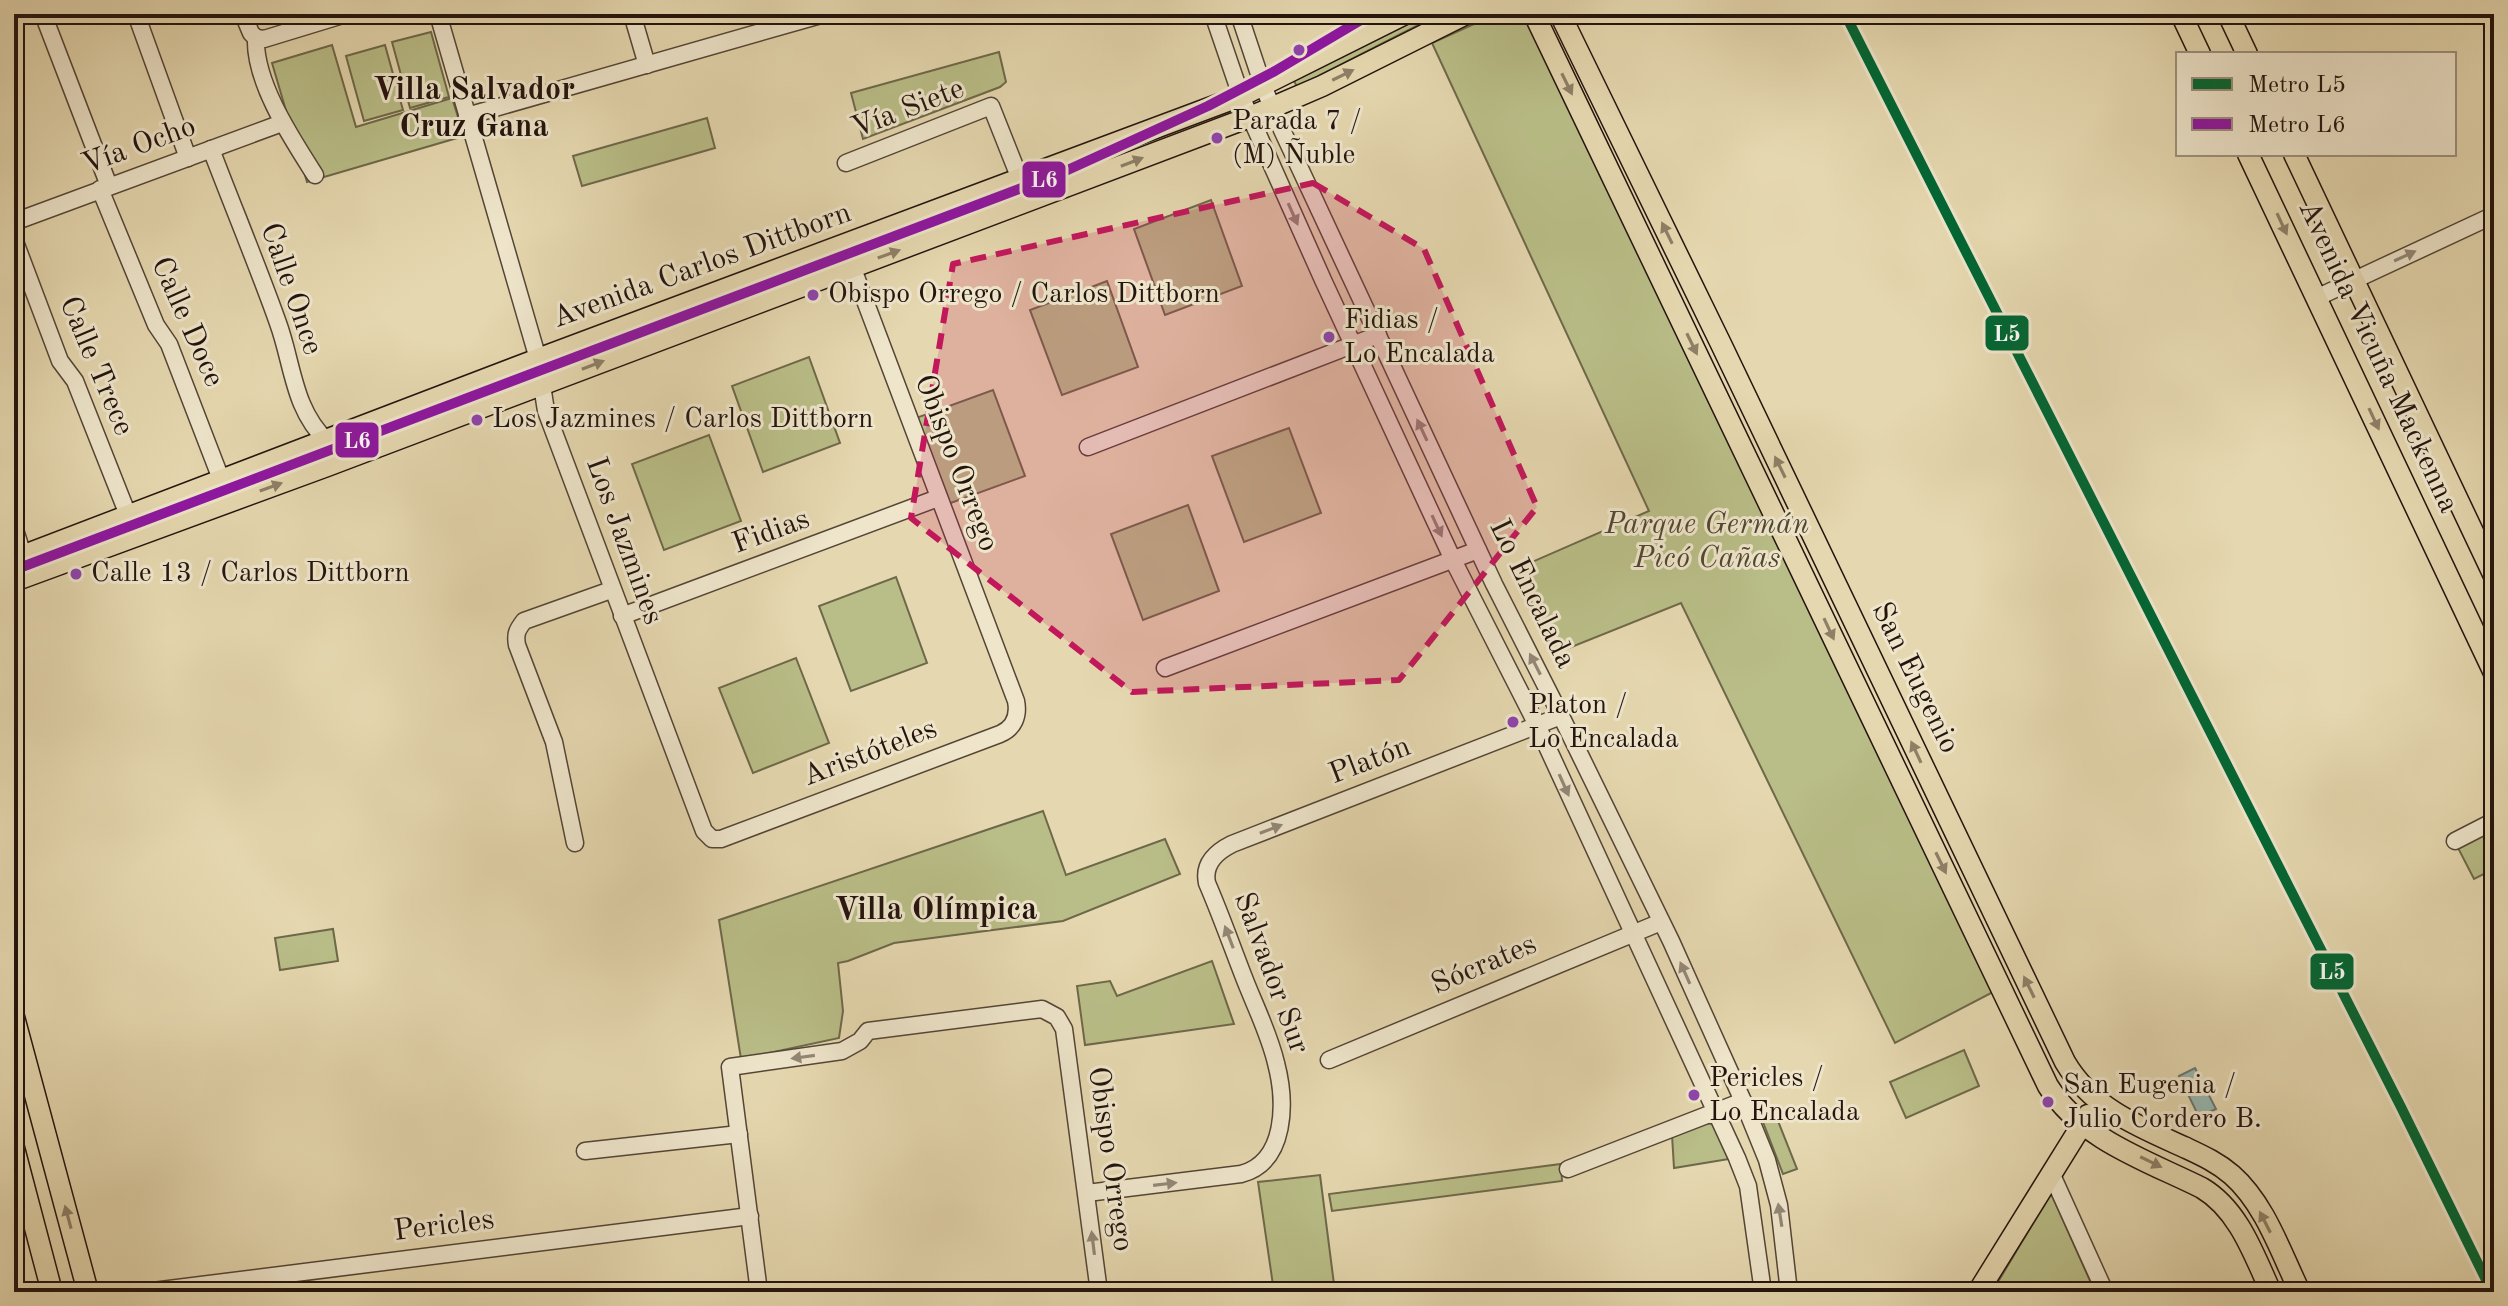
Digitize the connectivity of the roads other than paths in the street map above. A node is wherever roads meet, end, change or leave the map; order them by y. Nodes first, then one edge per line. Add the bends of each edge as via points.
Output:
1 (43, 14) edge
2 (136, 14) edge
3 (243, 14) edge
4 (346, 14) edge
5 (438, 14) edge
6 (632, 14) edge
7 (824, 14) edge
8 (1213, 14) edge
9 (1239, 14) edge
10 (1405, 14) edge
11 (1466, 14) edge
12 (1534, 14) edge
13 (1560, 14) edge
14 (2181, 14) edge
15 (2228, 14) edge
16 (1244, 32) junction
17 (256, 38) junction
18 (1221, 40) junction
19 (2199, 52) edge
20 (2246, 52) edge
21 (647, 65) junction
22 (1263, 86) junction
23 (1241, 96) junction
24 (1272, 108) junction
25 (467, 116) junction
26 (1250, 117) junction
27 (282, 123) junction
28 (211, 149) junction
29 (2249, 156) edge
30 (2295, 156) edge
31 (188, 158) junction
32 (1298, 162) junction
33 (846, 163) dead end
34 (1274, 172) junction
35 (315, 175) dead end
36 (1020, 179) junction
37 (104, 187) junction
38 (2494, 215) edge
39 (14, 222) edge
40 (14, 239) edge
41 (844, 245) junction
42 (853, 268) junction
43 (2354, 281) junction
44 (2316, 298) junction
45 (1378, 335) junction
46 (1353, 345) junction
47 (538, 359) junction
48 (543, 384) junction
49 (327, 441) junction
50 (1088, 447) dead end
51 (221, 479) junction
52 (938, 498) junction
53 (128, 515) junction
54 (14, 527) edge
55 (1811, 531) junction
56 (1788, 543) junction
57 (1478, 550) junction
58 (19, 557) edge
59 (1453, 560) junction
60 (1830, 571) junction
61 (2494, 576) edge
62 (14, 581) edge
63 (1807, 582) junction
64 (611, 590) junction
65 (622, 616) junction
66 (1165, 668) dead end
67 (2494, 673) edge
68 (1016, 701) joint
69 (1561, 716) junction
70 (1538, 727) junction
71 (2494, 821) edge
72 (721, 839) joint
73 (2455, 841) dead end
74 (575, 843) dead end
75 (1207, 868) joint
76 (1661, 922) junction
77 (1632, 934) junction
78 (14, 1017) edge
79 (2049, 1029) junction
80 (2020, 1030) junction
81 (1329, 1060) dead end
82 (1743, 1101) junction
83 (2096, 1101) junction
84 (1716, 1111) junction
85 (2082, 1125) junction
86 (739, 1134) junction
87 (14, 1148) edge
88 (585, 1151) dead end
89 (1568, 1169) dead end
90 (2052, 1175) junction
91 (1087, 1193) junction
92 (750, 1216) junction
93 (52, 1292) edge
94 (88, 1292) edge
95 (145, 1292) edge
96 (759, 1292) edge
97 (1099, 1292) edge
98 (1763, 1292) edge
99 (1789, 1292) edge
100 (1978, 1292) edge
101 (2105, 1292) edge
102 (2271, 1292) edge
103 (2300, 1292) edge

1 - 37 street, Calle Doce
2 - 31 street
3 - 17 street
4 - 17 street
5 - 25 street, Los Jazmines
6 - 21 street
7 - 21 street
8 - 18 street, Lo Encalada
9 - 16 street, Lo Encalada
10 - 22 main road, Avenida Carlos Dittborn
24 -> 11 main road, Avenida Carlos Dittborn
12 -> 56 main road, San Eugenio
55 -> 13 main road, San Eugenio
14 - 19 main road
15 - 20 main road
16 - 18 street
16 - 22 street, Lo Encalada
17 - 27 street via 258,62
18 - 23 street, Lo Encalada
21 - 25 street
22 - 23 main road, Avenida Carlos Dittborn
22 - 24 street, Lo Encalada
23 - 26 street, Lo Encalada
23 - 36 main road, Avenida Carlos Dittborn
24 - 26 main road, Avenida Carlos Dittborn
24 - 32 street, Lo Encalada
25 - 47 street, Los Jazmines
26 - 34 street, Lo Encalada
42 -> 26 main road, Avenida Carlos Dittborn
27 - 28 street, Vía Ocho
27 - 35 street
28 - 31 street, Vía Ocho
28 - 49 street, Calle Once via 280,328 309,422
29 -> 44 main road, Avenida Vicuña Mackenna
30 - 43 main road, Avenida Vicuña Mackenna
31 - 37 street, Vía Ocho
32 - 34 street
32 - 45 street, Lo Encalada
33 - 36 street, Vía Siete via 991,106
34 -> 46 street, Lo Encalada
36 - 41 main road, Avenida Carlos Dittborn
37 - 39 street, Vía Ocho
37 - 51 street, Calle Doce
43 -> 38 street
40 - 53 street, Calle Trece via 60,361 75,381
41 - 42 street, Obispo Orrego
41 - 47 main road, Avenida Carlos Dittborn
48 -> 42 main road, Avenida Carlos Dittborn
42 - 52 street, Obispo Orrego
43 - 44 street
43 - 61 main road, Avenida Vicuña Mackenna
44 -> 67 main road, Avenida Vicuña Mackenna
45 - 46 street
57 -> 45 street, Lo Encalada
46 - 50 street
46 -> 59 street, Lo Encalada
47 - 48 street, Los Jazmines
47 - 49 main road, Avenida Carlos Dittborn
62 -> 48 main road, Avenida Carlos Dittborn
48 - 64 street, Los Jazmines via 546,411
49 - 51 main road, Avenida Carlos Dittborn
51 - 53 main road, Avenida Carlos Dittborn
52 - 65 street, Fidias
52 - 68 street, Obispo Orrego
53 - 58 main road, Avenida Carlos Dittborn
54 - 58 street
55 - 56 main road via 1803,543
55 - 60 main road, San Eugenio
56 - 63 main road, San Eugenio
57 - 59 street
69 -> 57 street, Lo Encalada
59 - 66 street
59 - 70 street, Lo Encalada
60 - 63 main road via 1814,568
79 -> 60 main road, San Eugenio
63 -> 80 main road, San Eugenio
64 - 65 street, Los Jazmines
64 - 74 street via 524,621 516,636 554,742
65 - 72 street, Los Jazmines via 704,831
68 - 72 street, Aristóteles via 1016,719 1004,732
69 - 70 street, Platón
69 - 76 street, Lo Encalada
75 -> 70 street, Platón via 1232,844
70 -> 77 street, Lo Encalada
71 - 73 street
91 -> 75 street, Salvador Sur via 1241,1174 1263,1163 1275,1146 1280,1109 1277,1067 1207,883
76 - 77 street, Sócrates
82 -> 76 street, Lo Encalada
77 - 81 street, Sócrates
77 - 84 street, Lo Encalada
94 -> 78 main road
79 - 80 main road via 2032,1038
79 - 83 main road, San Eugenio via 2070,1072
80 - 85 main road, San Eugenio via 2055,1097
82 - 84 street
99 -> 82 street, Lo Encalada via 1779,1205
83 - 85 main road
103 -> 83 main road, San Eugenio via 2261,1212 2233,1175
84 - 89 street
84 - 98 street, Lo Encalada via 1748,1186
85 - 90 main road
85 -> 102 main road, San Eugenio via 2215,1198 2242,1231
86 - 88 street
91 -> 86 street, Obispo Orrego via 1065,1034 1057,1017 1042,1009 868,1031 842,1051 730,1067
86 - 92 street
87 - 93 main road
90 - 100 main road
90 - 101 street
97 -> 91 street, Obispo Orrego
92 - 95 street, Pericles
92 - 96 street

